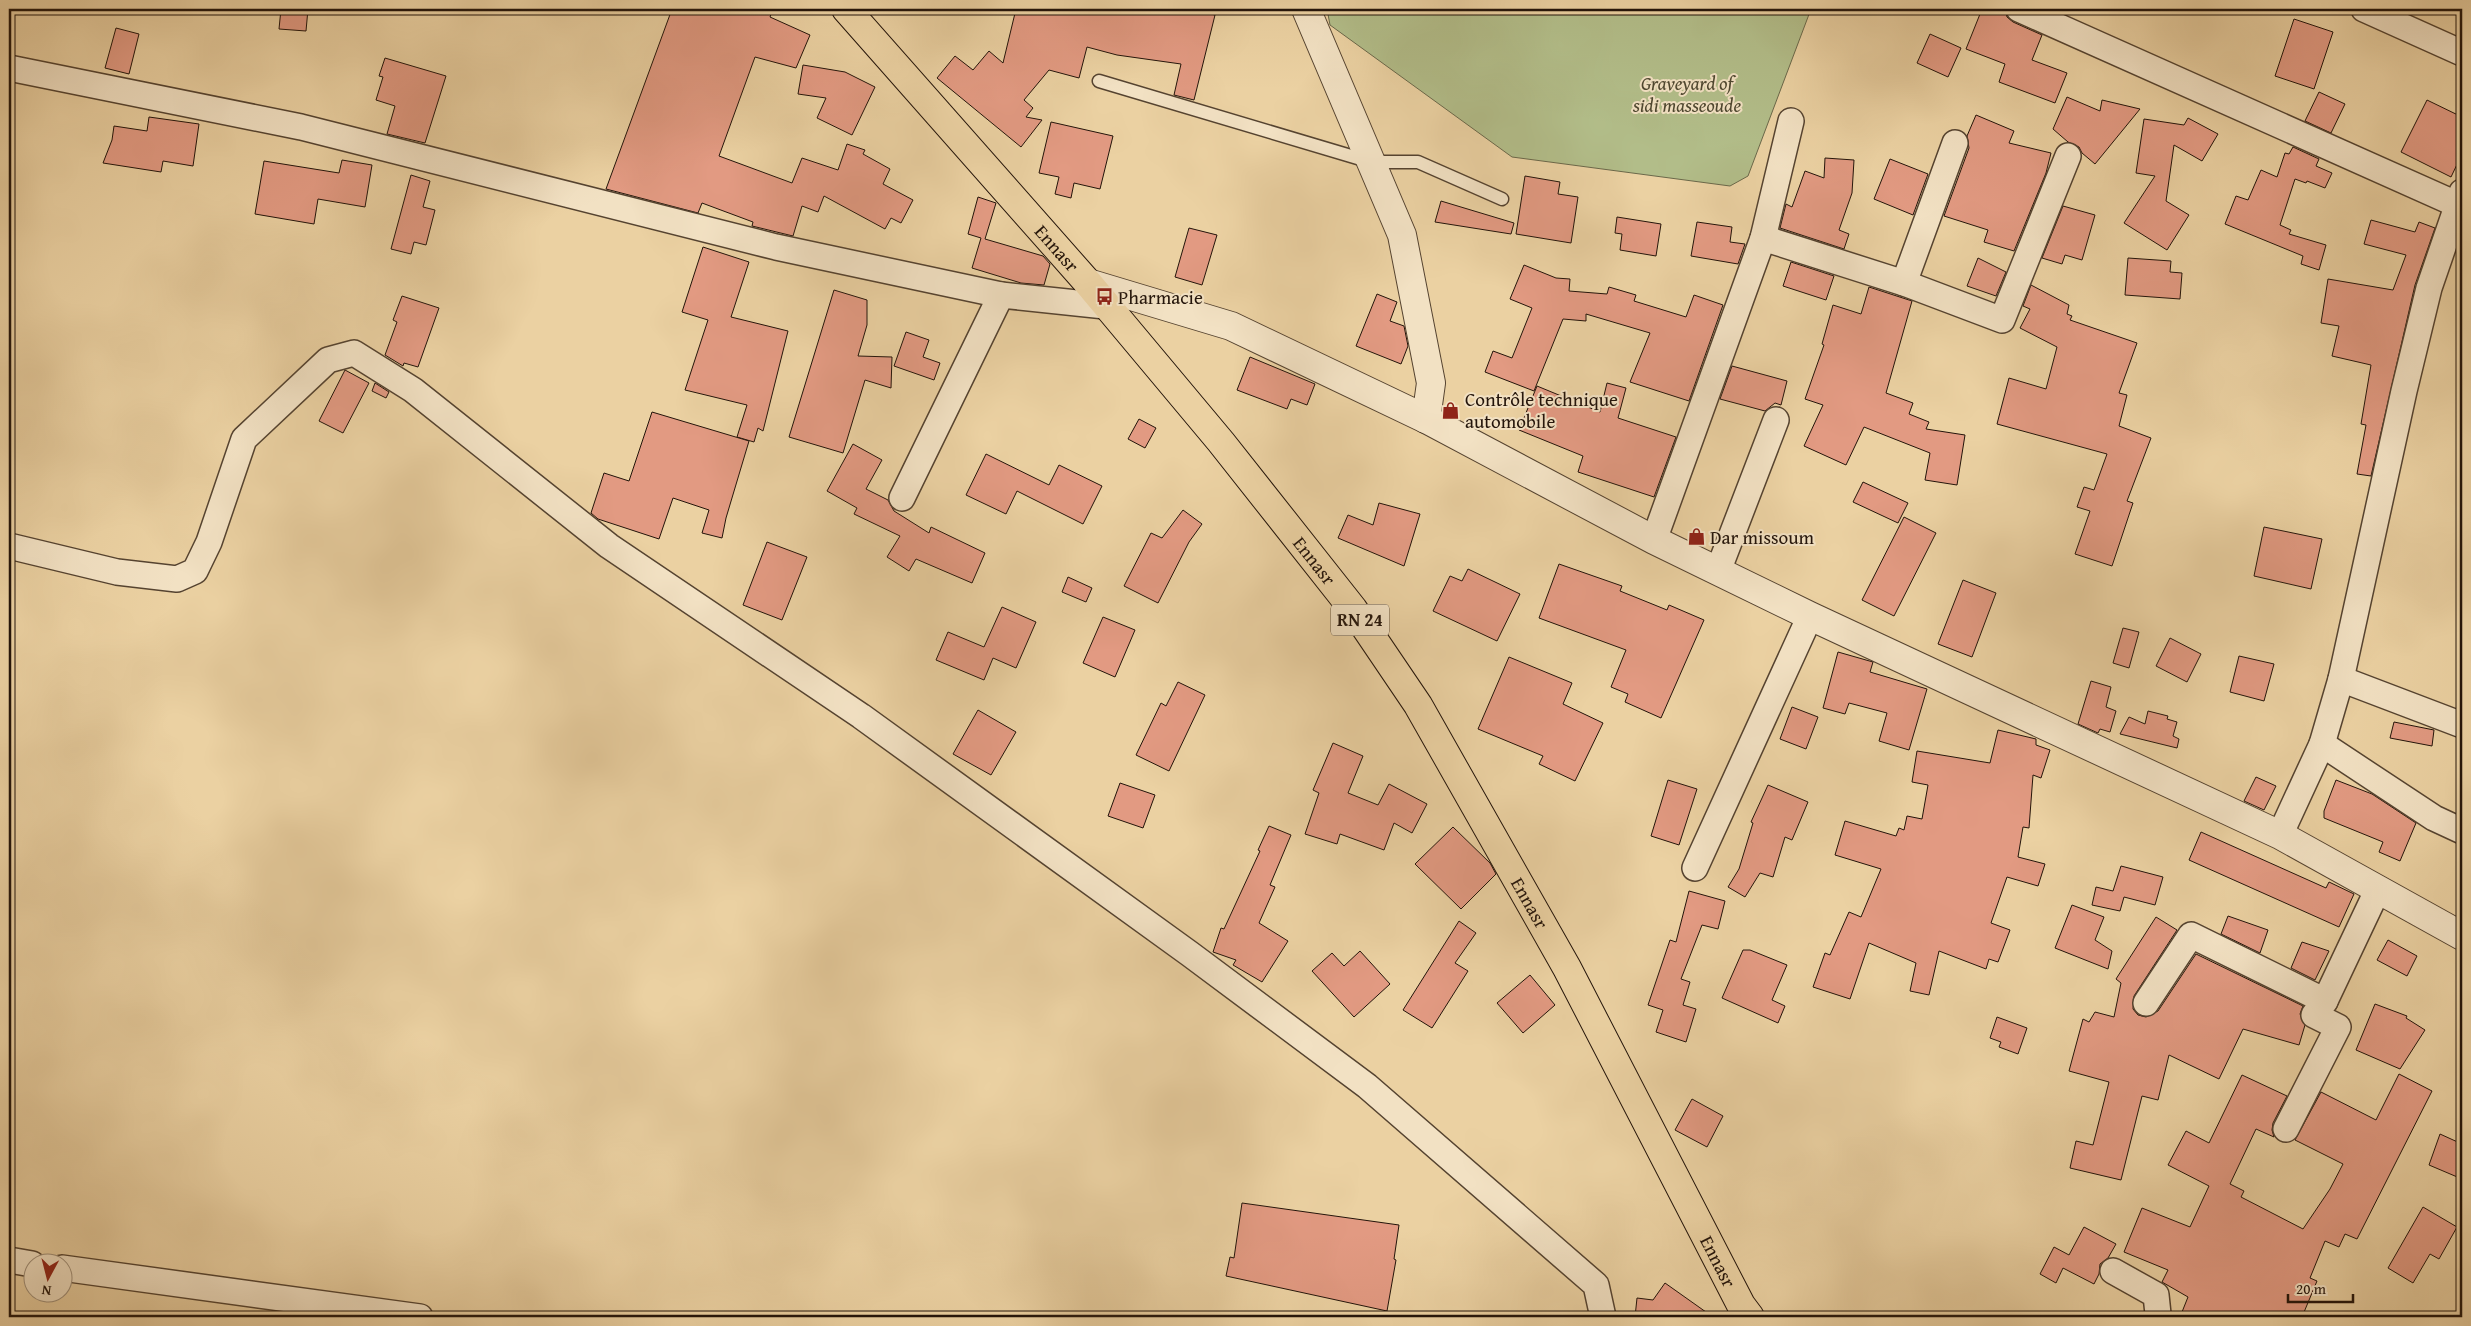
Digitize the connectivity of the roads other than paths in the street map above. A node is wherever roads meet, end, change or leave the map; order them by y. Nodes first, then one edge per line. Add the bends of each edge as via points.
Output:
1 (846, 9) edge
2 (1306, 9) edge
3 (2019, 9) edge
4 (2364, 9) edge
5 (2462, 53) edge
6 (9, 68) edge
7 (1099, 81) dead end
8 (1791, 121) dead end
9 (1955, 143) dead end
10 (2068, 156) dead end
11 (1371, 162) junction
12 (2459, 198) edge
13 (1502, 199) dead end
14 (1763, 238) junction
15 (2453, 250) edge
16 (1088, 283) junction
17 (1904, 284) junction
18 (1001, 295) junction
19 (1105, 306) junction
20 (1426, 419) junction
21 (1776, 420) dead end
22 (902, 498) dead end
23 (1654, 540) junction
24 (9, 546) edge
25 (1718, 571) junction
26 (1810, 616) junction
27 (2341, 679) junction
28 (2462, 725) edge
29 (2322, 744) junction
30 (2462, 831) edge
31 (2280, 835) junction
32 (1695, 868) dead end
33 (2378, 889) junction
34 (2462, 936) edge
35 (2325, 1001) junction
36 (2146, 1003) dead end
37 (2286, 1128) dead end
38 (9, 1260) edge
39 (22, 1262) edge
40 (72, 1269) edge
41 (2113, 1271) dead end
42 (420, 1317) edge
43 (1603, 1317) edge
44 (1750, 1317) edge
45 (2157, 1317) edge

1 - 16 main road, Ennasr / RN 24
2 - 11 street
3 - 12 street
4 - 5 street
6 - 18 street via 301,127 766,244
7 - 11 lane
8 - 14 street
9 - 17 street
10 - 17 street via 2002,320
11 - 13 lane via 1418,162
11 - 20 street via 1402,235 1431,383
12 - 15 street
14 - 17 street
14 - 23 street
15 - 27 street via 2430,288
16 - 19 main road, Ennasr / RN 24
16 - 20 street via 1231,326
18 - 19 street
18 - 22 street
19 - 44 main road, Ennasr / RN 24 via 1221,442 1353,610 1418,705 1567,968
20 - 23 street
21 - 25 street
23 - 25 street
24 - 43 street via 117,572 177,579 195,571 210,542 244,439 328,360 354,353 413,390 609,546 861,716 1367,1086 1596,1285
25 - 26 street
26 - 31 street
26 - 32 street
27 - 28 street
27 - 29 street
29 - 30 street via 2434,818
29 - 31 street
31 - 33 street
33 - 34 street
33 - 35 street
35 - 36 street via 2191,936
35 - 37 street via 2314,1015 2338,1027
38 - 39 street
40 - 42 street
41 - 45 street via 2156,1295

